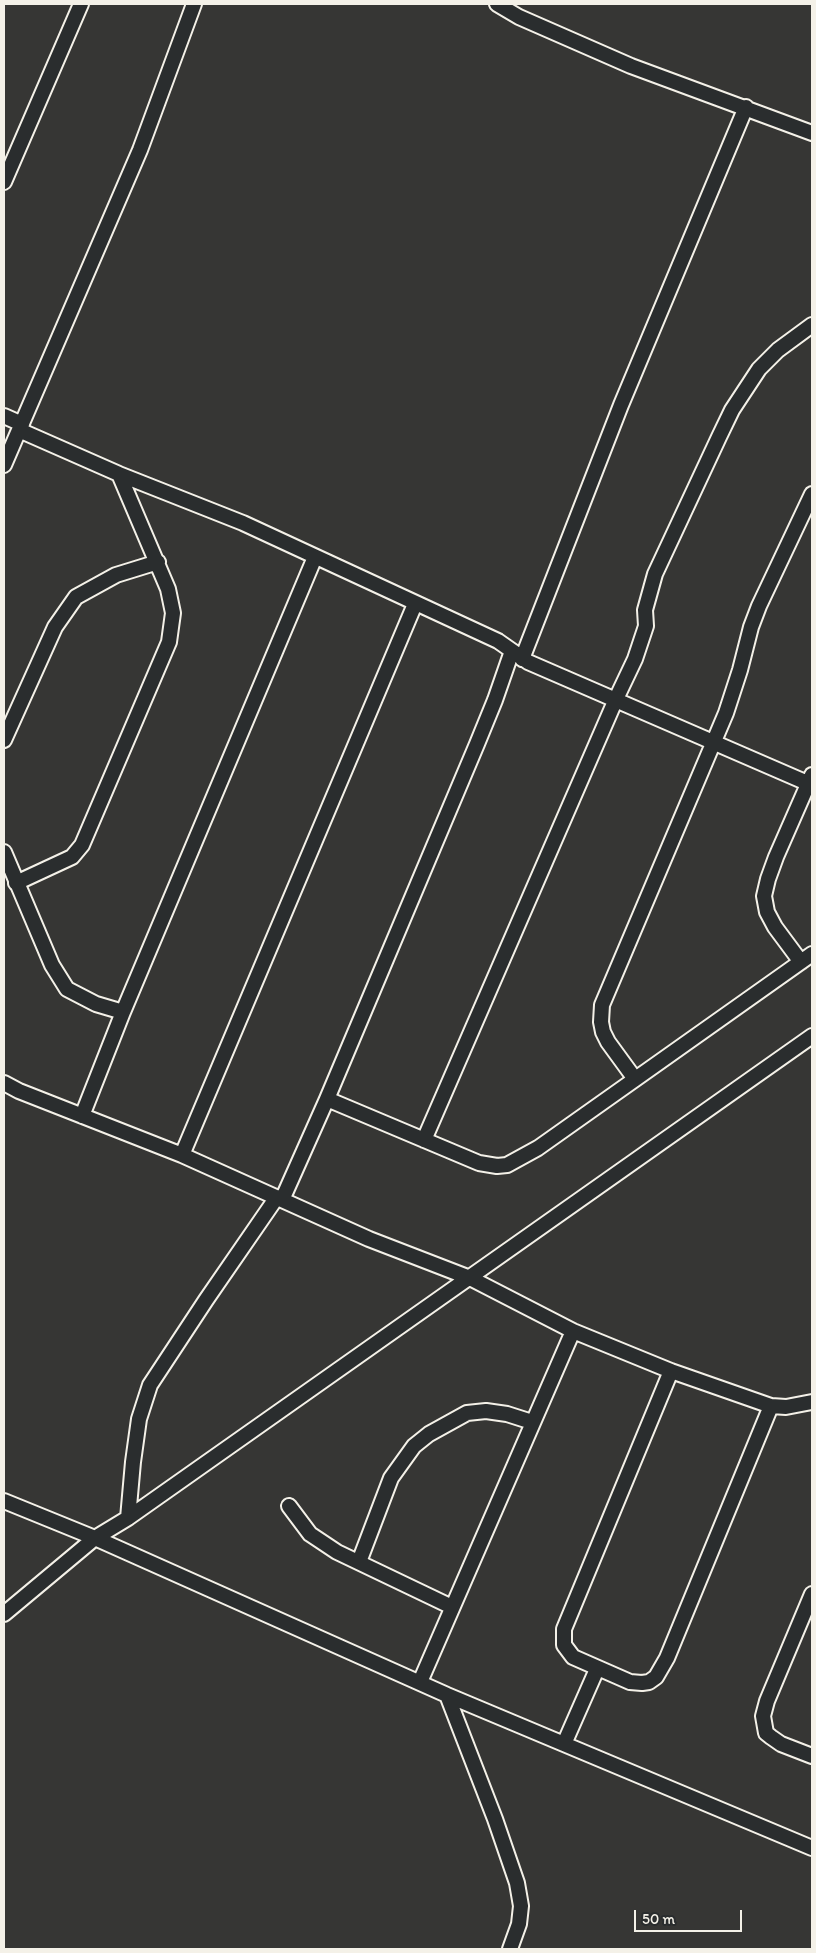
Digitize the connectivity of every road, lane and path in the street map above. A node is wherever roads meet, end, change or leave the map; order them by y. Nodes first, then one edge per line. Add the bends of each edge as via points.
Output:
1 (81, 4) edge
2 (192, 4) edge
3 (498, 4) edge
4 (746, 108) junction
5 (812, 133) edge
6 (4, 182) edge
7 (812, 325) edge
8 (4, 416) edge
9 (20, 427) junction
10 (4, 465) edge
11 (119, 474) junction
12 (812, 494) edge
13 (315, 557) junction
14 (158, 562) junction
15 (416, 604) junction
16 (517, 655) junction
17 (616, 699) junction
18 (4, 740) edge
19 (713, 741) junction
20 (811, 781) edge
21 (4, 852) edge
22 (16, 883) junction
23 (807, 958) edge
24 (123, 1012) junction
25 (812, 1036) edge
26 (635, 1079) junction
27 (4, 1083) edge
28 (327, 1099) junction
29 (82, 1116) junction
30 (424, 1140) junction
31 (182, 1155) junction
32 (280, 1198) junction
33 (470, 1278) junction
34 (573, 1331) junction
35 (671, 1371) junction
36 (812, 1402) edge
37 (771, 1406) junction
38 (532, 1422) junction
39 (4, 1501) edge
40 (289, 1506) dead end
41 (128, 1518) junction
42 (94, 1538) junction
43 (359, 1562) junction
44 (812, 1594) edge
45 (6, 1607) edge
46 (452, 1607) junction
47 (597, 1669) junction
48 (420, 1682) junction
49 (447, 1695) junction
50 (564, 1744) junction
51 (812, 1756) edge
52 (812, 1848) edge
53 (510, 1949) edge

1 - 6 street
2 - 9 street via 140,150
3 - 4 street via 518,17 631,66
4 - 5 street
4 - 16 street
7 - 17 street via 759,369 732,410 655,574 644,610 646,626 642,641
8 - 9 street
9 - 10 street
9 - 11 street
11 - 13 street via 243,523
11 - 14 street
12 - 19 street via 759,606 726,713
13 - 15 street
13 - 24 street
14 - 18 street via 116,575 76,597 55,627
14 - 22 street via 173,613 169,642 88,836 72,857
15 - 16 street via 498,641
15 - 31 street
16 - 17 street
16 - 28 street via 495,700
17 - 19 street
17 - 30 street
19 - 20 street
19 - 26 street via 602,1005 603,1032
20 - 23 street via 776,857 764,896 767,912 775,927
21 - 22 street
22 - 24 street via 52,965 67,989 96,1004
23 - 26 street
24 - 29 street
25 - 33 street
26 - 30 street via 538,1148 507,1165 479,1163
27 - 29 street
28 - 30 street
28 - 32 street
29 - 31 street
31 - 32 street
32 - 33 street via 369,1239
32 - 41 street via 200,1307 150,1385 139,1419
33 - 34 street
33 - 41 street
34 - 35 street
34 - 38 street
35 - 37 street
35 - 47 street via 564,1629 564,1646 568,1651
36 - 37 street
37 - 47 street via 667,1658 656,1676 649,1682 630,1682
38 - 43 street via 493,1412 468,1413 414,1446 391,1478
38 - 46 street
39 - 42 street
40 - 43 street via 310,1534
41 - 42 street
42 - 45 street
42 - 48 street
43 - 46 street
44 - 51 street via 767,1701 763,1725 766,1733 781,1744
46 - 48 street
47 - 50 street
48 - 49 street
49 - 50 street
49 - 53 street via 517,1883 521,1906 519,1924
50 - 52 street

